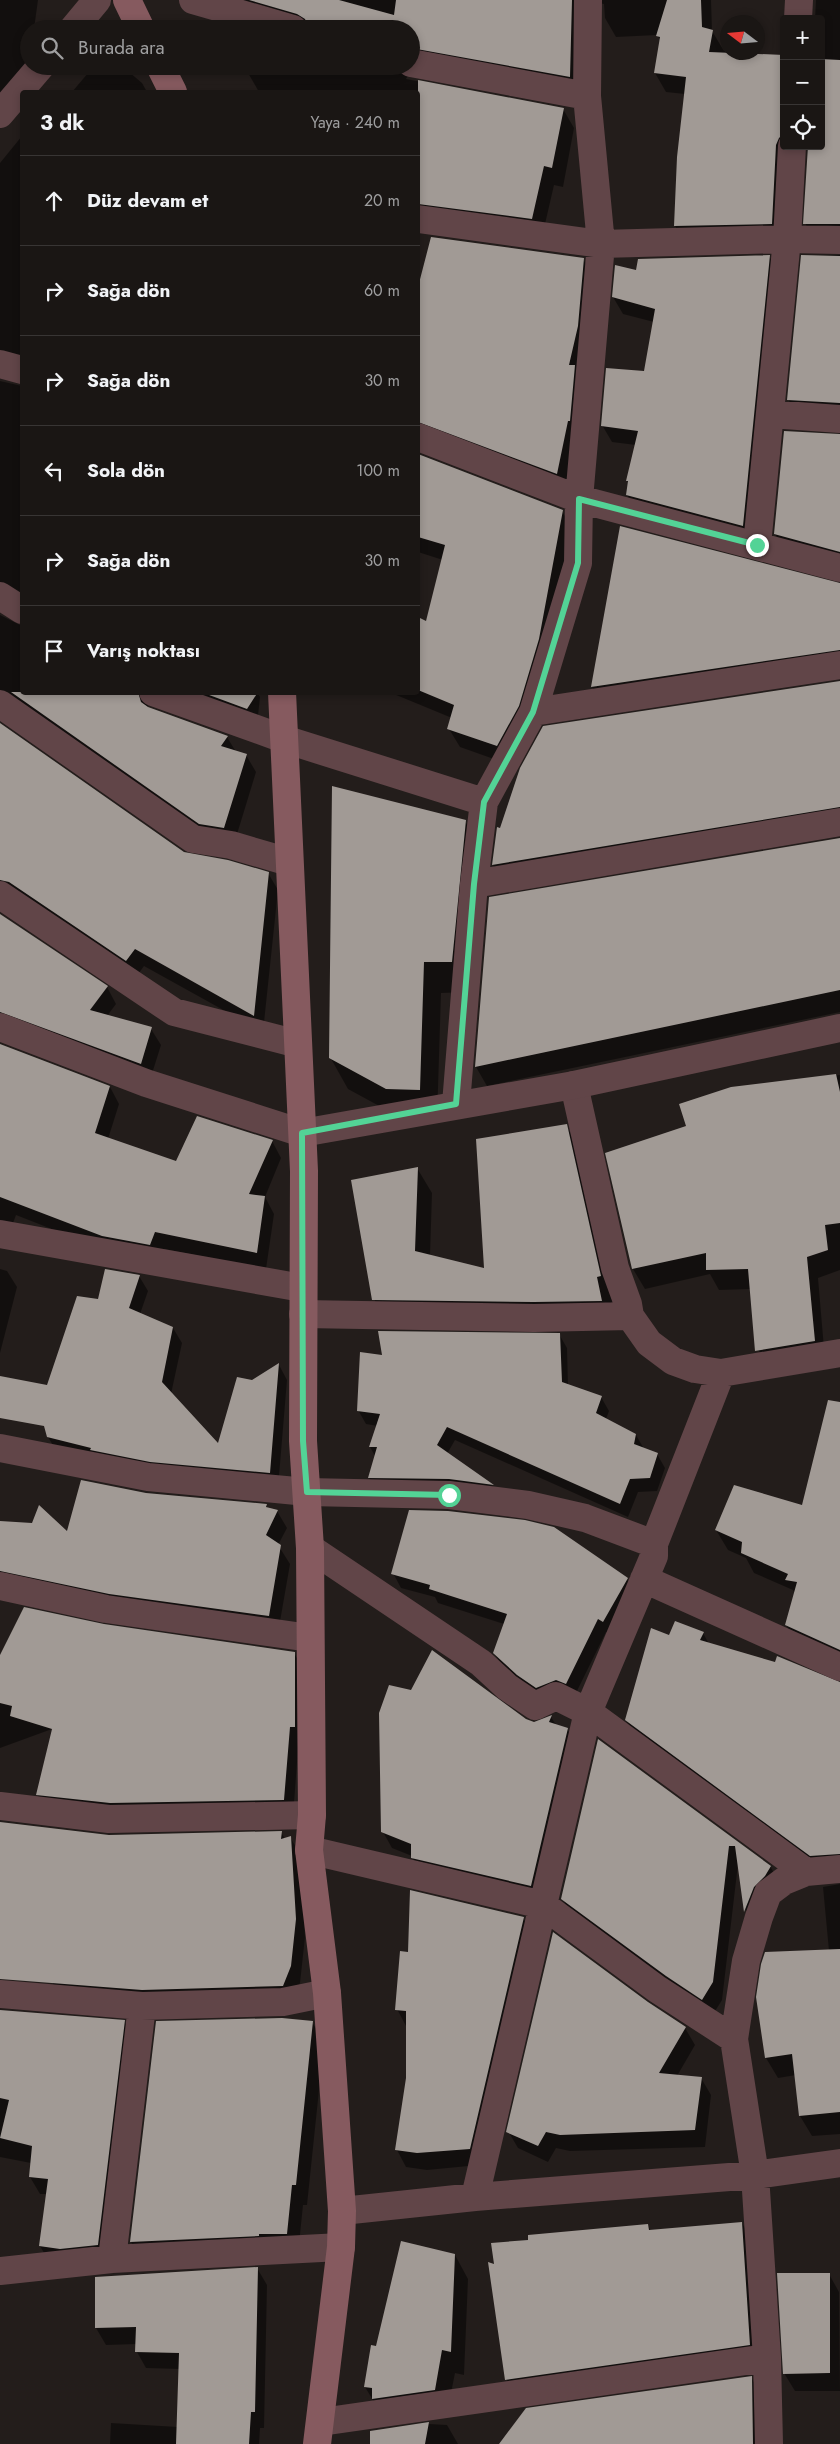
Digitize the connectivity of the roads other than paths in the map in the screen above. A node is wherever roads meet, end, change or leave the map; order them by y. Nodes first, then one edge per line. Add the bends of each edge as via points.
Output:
1 (97, 0) edge
2 (127, 0) edge
3 (193, 0) edge
4 (588, 0) edge
5 (799, 0) edge
6 (798, 15) edge
7 (80, 20) edge
8 (137, 20) edge
9 (262, 20) edge
10 (420, 65) edge
11 (33, 75) edge
12 (164, 75) edge
13 (20, 90) edge
14 (172, 90) edge
15 (20, 91) edge
16 (587, 96) junction
17 (0, 114) edge
18 (792, 150) edge
19 (420, 219) edge
20 (787, 239) junction
21 (840, 240) edge
22 (601, 244) junction
23 (0, 364) edge
24 (20, 369) edge
25 (770, 414) junction
26 (840, 418) edge
27 (420, 438) edge
28 (579, 499) junction
29 (757, 545) junction
30 (840, 568) edge
31 (0, 596) edge
32 (20, 609) edge
33 (840, 664) edge
34 (161, 695) edge
35 (282, 695) edge
36 (0, 704) edge
37 (533, 712) junction
38 (284, 739) junction
39 (484, 802) junction
40 (840, 822) edge
41 (289, 862) junction
42 (474, 884) junction
43 (0, 895) edge
44 (0, 1027) edge
45 (840, 1028) edge
46 (298, 1044) junction
47 (574, 1085) junction
48 (456, 1104) junction
49 (302, 1133) junction
50 (0, 1234) edge
51 (303, 1301) junction
52 (630, 1316) junction
53 (840, 1353) edge
54 (721, 1373) junction
55 (0, 1448) edge
56 (307, 1492) junction
57 (654, 1544) junction
58 (310, 1548) junction
59 (644, 1579) junction
60 (0, 1586) edge
61 (310, 1638) junction
62 (840, 1667) edge
63 (588, 1712) junction
64 (0, 1806) edge
65 (312, 1815) junction
66 (309, 1850) junction
67 (840, 1869) edge
68 (806, 1872) junction
69 (543, 1905) junction
70 (328, 1993) junction
71 (0, 1994) edge
72 (142, 2006) junction
73 (734, 2038) junction
74 (840, 2163) edge
75 (755, 2175) junction
76 (475, 2197) junction
77 (342, 2210) junction
78 (341, 2247) junction
79 (112, 2259) junction
80 (0, 2271) edge
81 (767, 2358) junction
82 (319, 2433) edge
83 (769, 2444) edge

1 - 7 street
2 - 8 main road
3 - 9 street
4 - 16 street
5 - 6 street
10 - 16 street
11 - 13 street
12 - 14 main road
15 - 17 street
16 - 22 street
18 - 20 street
19 - 22 street
20 - 21 street
20 - 22 street
20 - 25 street
22 - 28 street
23 - 24 street
25 - 26 street
25 - 29 street
27 - 28 street
28 - 29 street
28 - 37 street via 578,563
29 - 30 street
31 - 32 street
33 - 37 street
34 - 38 street
35 - 38 main road
36 - 41 street via 193,839 232,845
37 - 39 street
38 - 39 street
38 - 41 main road
39 - 42 street
40 - 42 street
41 - 46 main road
42 - 48 street
43 - 46 street via 174,1012
44 - 49 street via 146,1083
45 - 47 street
46 - 49 main road
47 - 48 street
47 - 52 street via 615,1268
48 - 49 street
49 - 51 main road
50 - 51 street
51 - 52 street via 534,1318
51 - 56 main road via 303,1441
52 - 54 street via 649,1343 673,1361
53 - 54 street
54 - 57 street
55 - 56 street via 148,1477
56 - 57 street via 449,1495 528,1505 585,1518
56 - 58 main road
57 - 59 street via 654,1556
58 - 61 main road
58 - 63 street via 481,1663 507,1687 535,1706 556,1696
59 - 62 street
59 - 63 street
60 - 61 street via 106,1609
61 - 65 main road
63 - 68 street
63 - 69 street
64 - 65 street via 109,1819
65 - 66 main road
66 - 69 street
66 - 70 main road
67 - 68 street
68 - 73 street via 784,1881 768,1893 746,1961
69 - 73 street via 657,1989
69 - 76 street
70 - 72 street via 282,2002
70 - 77 main road
71 - 72 street
72 - 79 street
73 - 75 street
74 - 75 street
75 - 76 street
75 - 81 street
76 - 77 street
77 - 78 main road
78 - 79 street
78 - 82 main road
79 - 80 street
81 - 82 street
81 - 83 street

